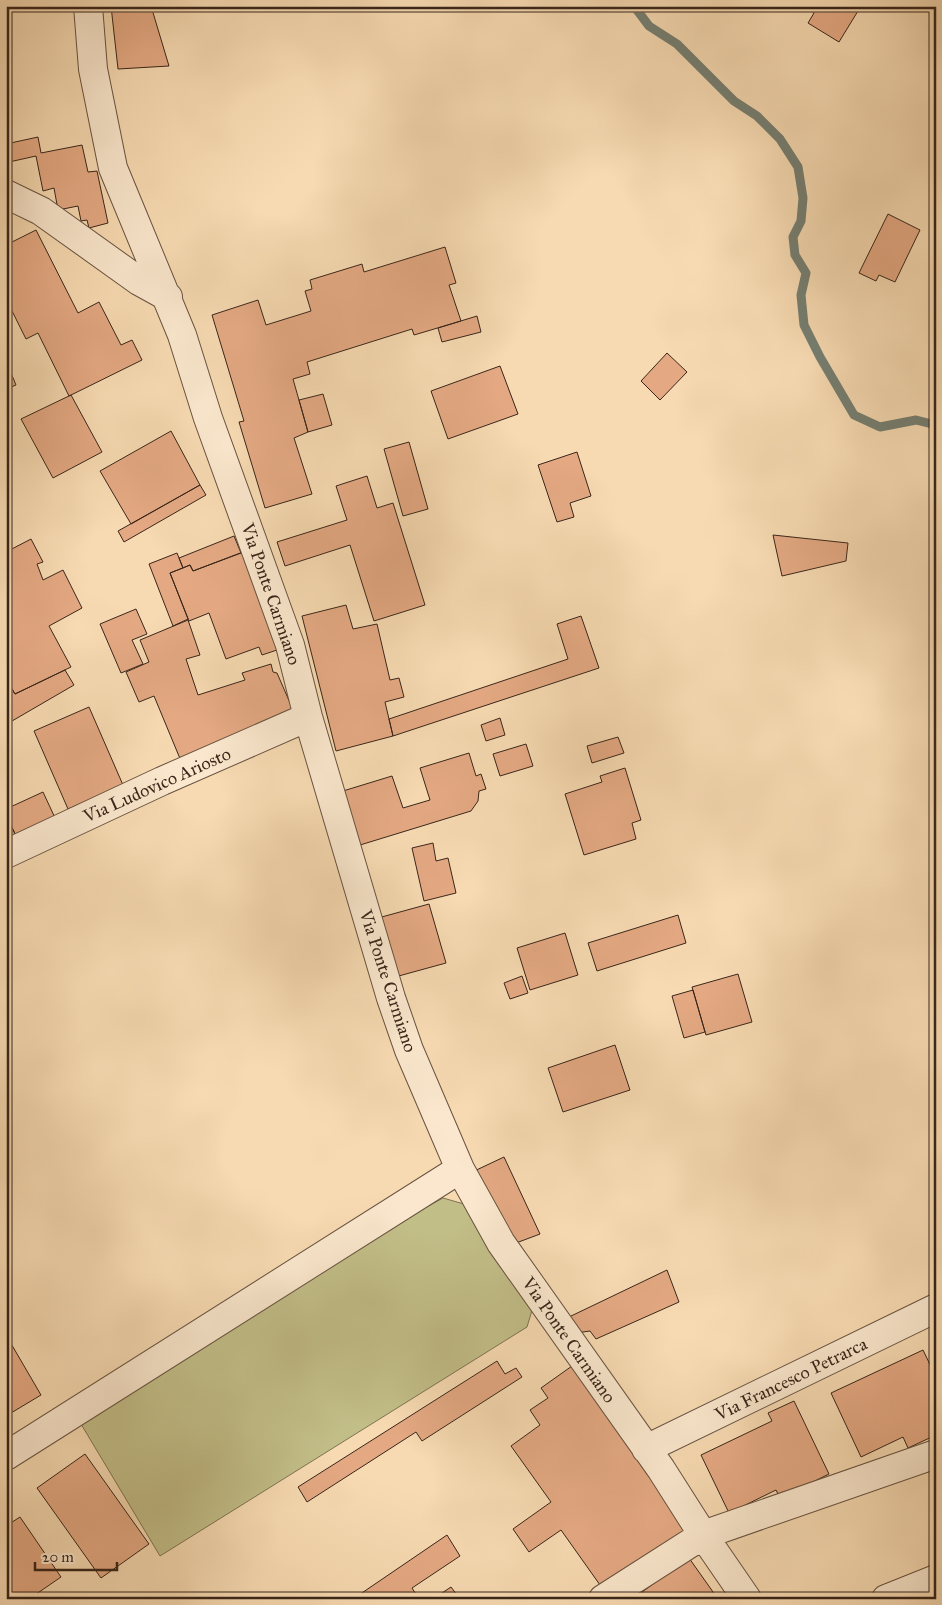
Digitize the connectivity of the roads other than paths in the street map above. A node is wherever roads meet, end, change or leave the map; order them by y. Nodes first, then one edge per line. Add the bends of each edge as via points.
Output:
1 (88, 6) edge
2 (6, 194) edge
3 (168, 297) junction
4 (308, 718) junction
5 (6, 854) edge
6 (460, 1169) junction
7 (936, 1308) edge
8 (646, 1449) junction
9 (936, 1454) edge
10 (6, 1456) edge
11 (703, 1535) junction
12 (936, 1579) edge
13 (603, 1599) edge
14 (747, 1599) edge
15 (886, 1599) edge

1 - 3 street, Via Ponte Carmiano via 94,69 113,168
2 - 3 street via 41,211 139,281
3 - 4 street, Via Ponte Carmiano via 290,645
4 - 5 street, Via Ludovico Ariosto via 162,781
4 - 6 street, Via Ponte Carmiano via 391,998 409,1050
6 - 8 street, Via Ponte Carmiano via 502,1243
6 - 10 street
7 - 8 street, Via Francesco Petrarca
8 - 11 street, Via Ponte Carmiano
9 - 11 street
11 - 13 street
11 - 14 street, Via Ponte Carmiano
12 - 15 street

